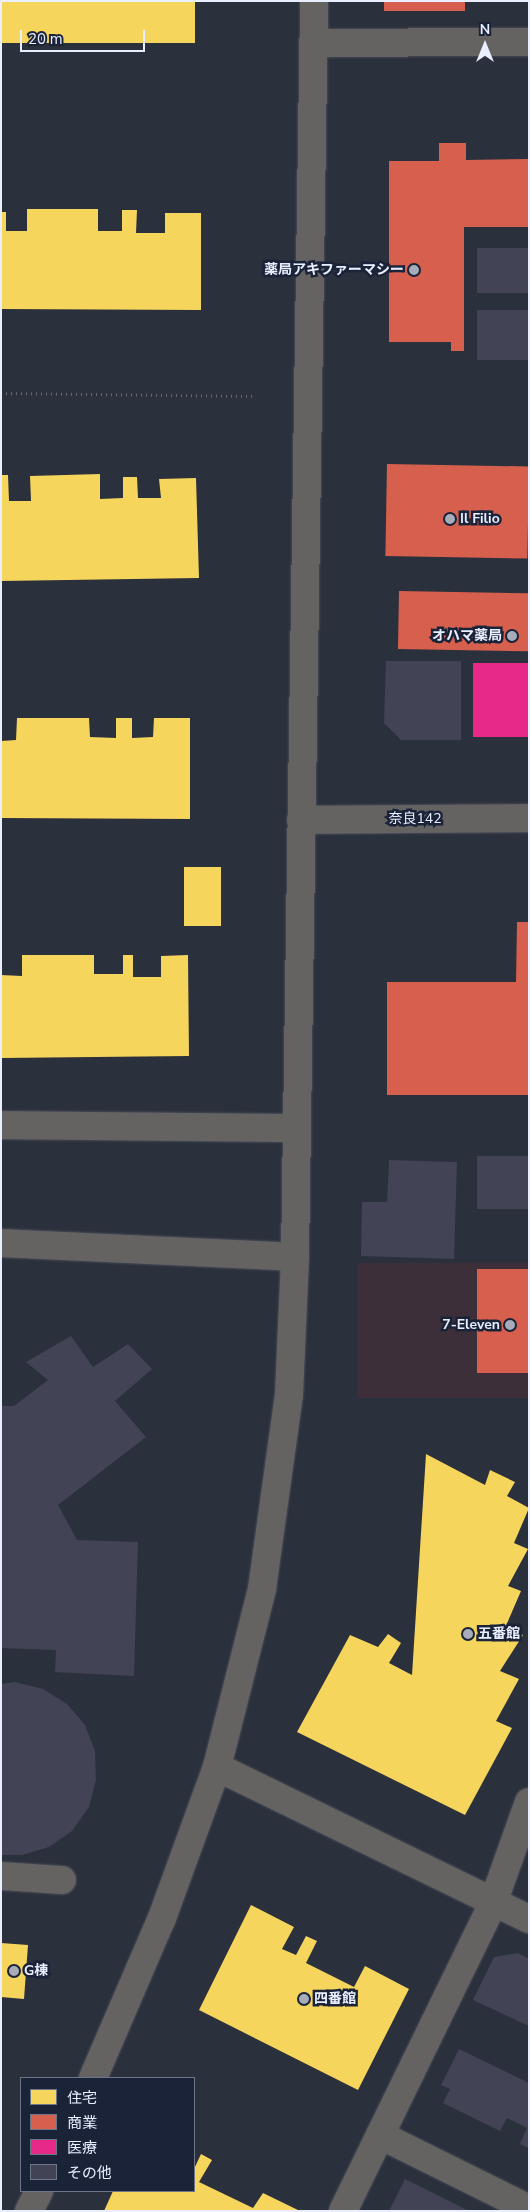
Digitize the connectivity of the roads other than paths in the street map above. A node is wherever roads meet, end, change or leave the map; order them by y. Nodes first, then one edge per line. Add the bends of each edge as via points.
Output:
1 (314, 1) edge
2 (529, 42) edge
3 (314, 43) junction
4 (529, 818) edge
5 (301, 820) junction
6 (1, 1125) edge
7 (296, 1128) junction
8 (1, 1242) edge
9 (295, 1257) junction
10 (217, 1767) junction
11 (529, 1802) edge
12 (1, 1876) edge
13 (62, 1880) dead end
14 (493, 1903) junction
15 (529, 1920) edge
16 (93, 2077) edge
17 (380, 2135) junction
18 (38, 2192) edge
19 (529, 2209) edge
20 (29, 2211) edge
21 (344, 2211) edge

1 - 3 street
2 - 3 street
3 - 5 street
4 - 5 street, 奈良142
5 - 7 street
6 - 7 street
7 - 9 street
8 - 9 street
9 - 10 street via 289,1395 262,1588
10 - 14 street
10 - 16 street via 162,1918
11 - 14 street
12 - 13 street
14 - 15 street
14 - 17 street
17 - 19 street
17 - 21 street
18 - 20 street

